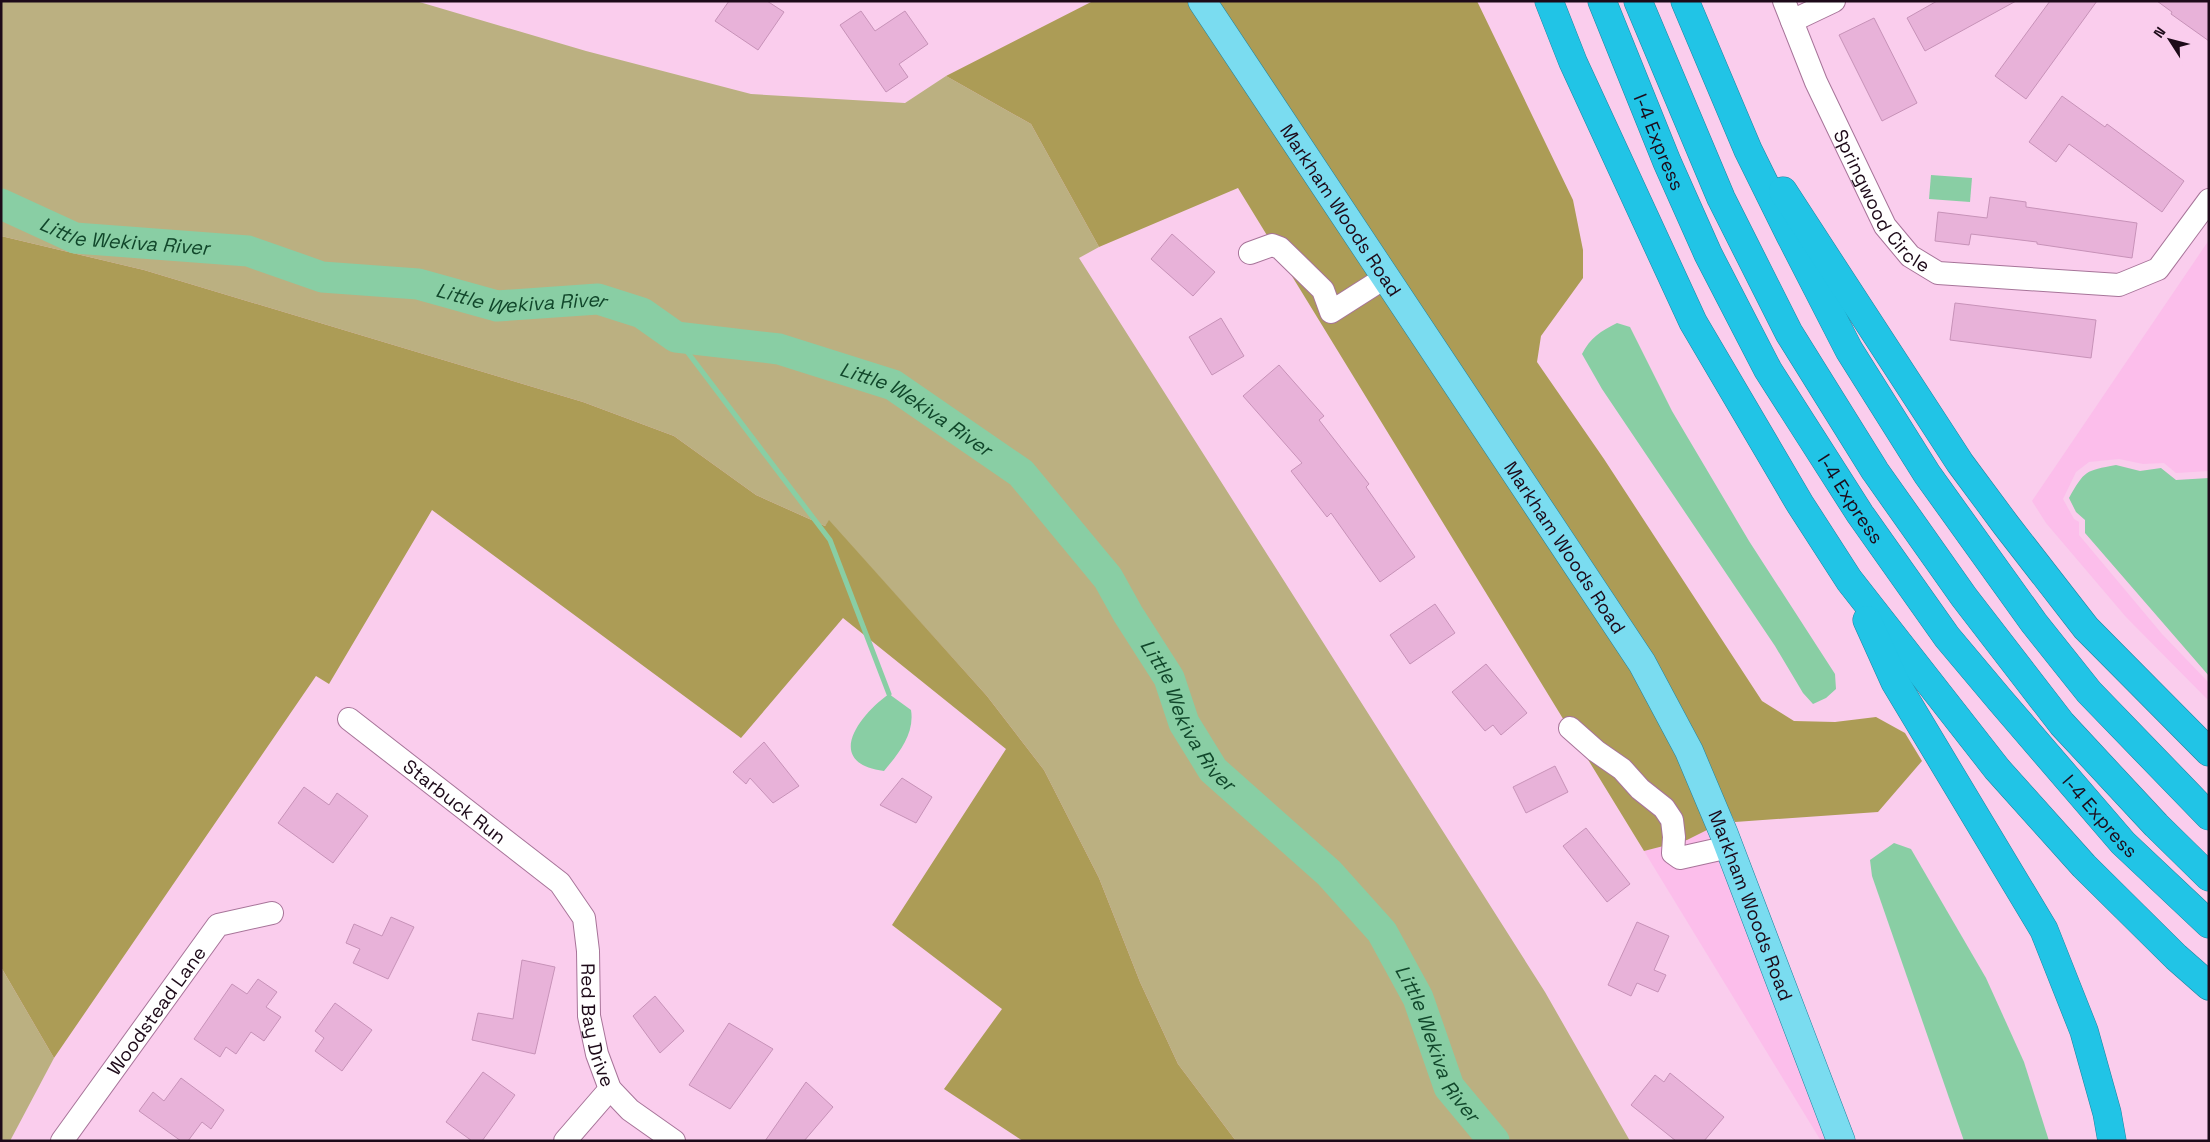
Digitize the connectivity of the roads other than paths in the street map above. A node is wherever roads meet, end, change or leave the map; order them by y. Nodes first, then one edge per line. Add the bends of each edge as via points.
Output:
1 (1202, 1) edge
2 (1549, 1) edge
3 (1602, 1) edge
4 (1638, 1) edge
5 (1685, 1) edge
6 (1834, 1) edge
7 (1788, 11) edge
8 (1748, 150) junction
9 (2209, 200) edge
10 (1250, 253) dead end
11 (1386, 277) junction
12 (1849, 580) junction
13 (349, 719) dead end
14 (1570, 728) dead end
15 (2209, 752) edge
16 (2209, 816) edge
17 (1729, 846) junction
18 (2209, 877) edge
19 (560, 883) joint
20 (272, 913) dead end
21 (2209, 924) edge
22 (2209, 986) edge
23 (610, 1089) junction
24 (68, 1139) edge
25 (565, 1141) edge
26 (674, 1141) edge
27 (1842, 1141) edge
28 (2112, 1141) edge

1 - 11 main road, Markham Woods Road
2 - 12 highway via 1573,62 1693,322 1800,504
3 - 21 highway, I-4 Express via 1708,254 1768,370 1860,514 1947,637 2000,700 2124,843
4 - 18 highway, I-4 Express via 1721,198 1789,333 1875,471 1964,597 2062,724
5 - 8 highway
6 - 7 street
7 - 9 street, Springwood Circle via 1816,82 1885,226 1910,256 1938,273 2119,285 2158,269
8 - 15 highway via 1792,202 1960,463 2006,526 2086,628
8 - 16 highway via 1850,350 1927,474 2034,623 2089,692
10 - 11 street via 1272,245 1280,248 1323,290 1331,312
11 - 17 main road, Markham Woods Road via 1642,663 1688,751
12 - 22 highway via 1996,769 2084,866
12 - 28 highway via 1895,682 2044,930 2084,1031
13 - 19 street, Starbuck Run
14 - 17 street via 1664,808 1672,820 1673,853 1680,858
17 - 27 main road, Markham Woods Road
19 - 23 street, Red Bay Drive via 584,918 589,1016 597,1054
20 - 24 street, Woodstead Lane via 218,925
23 - 25 street
23 - 26 street, Red Bay Drive via 630,1110

